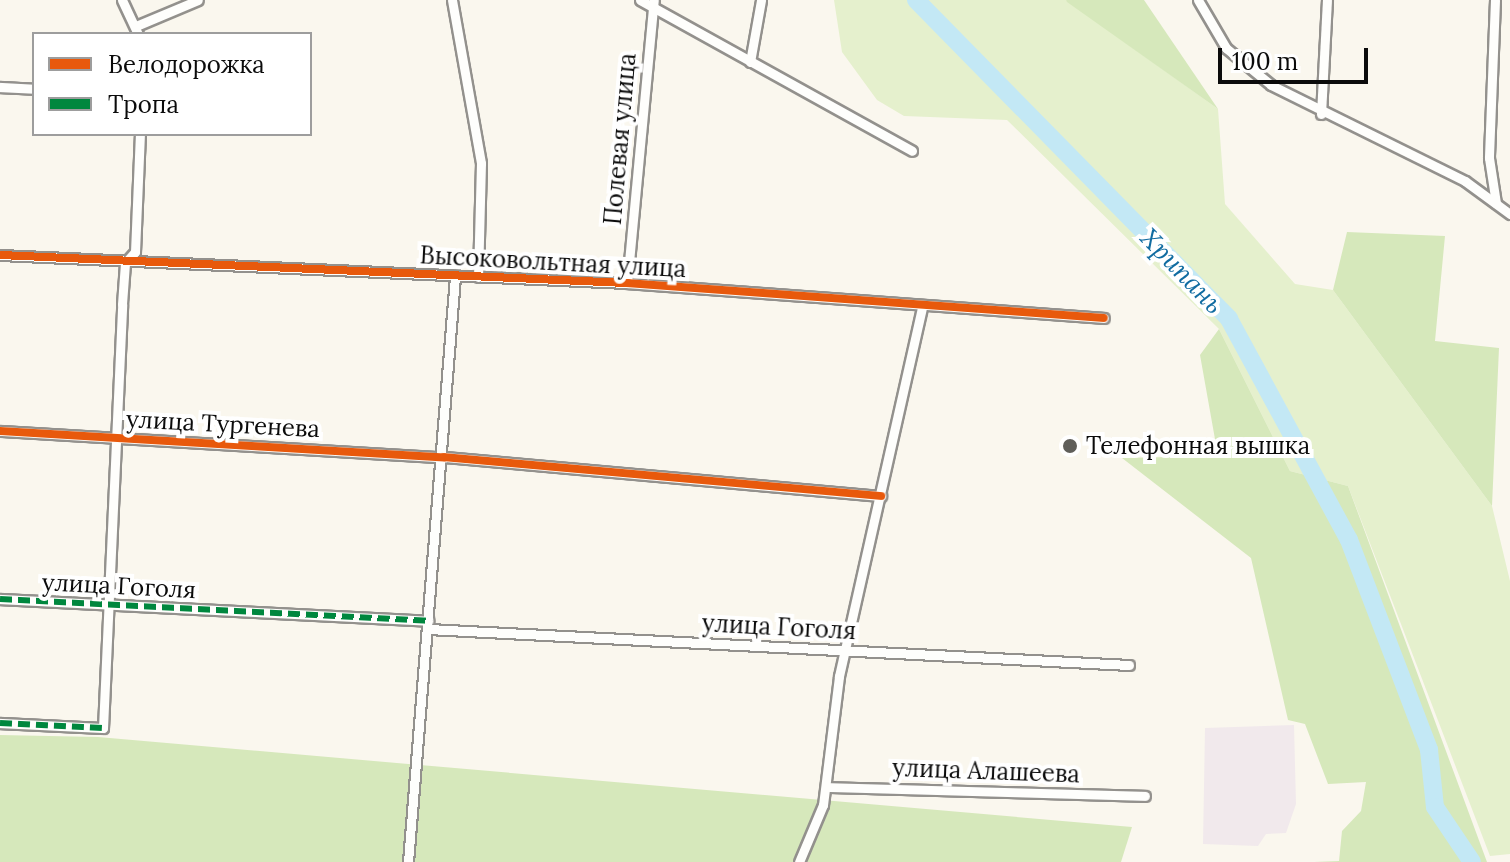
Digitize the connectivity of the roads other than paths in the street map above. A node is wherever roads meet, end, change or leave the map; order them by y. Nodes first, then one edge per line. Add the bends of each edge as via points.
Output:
1 (122, 0) edge
2 (198, 0) edge
3 (452, 0) edge
4 (640, 0) edge
5 (761, 0) edge
6 (1198, 0) edge
7 (1327, 0) edge
8 (1495, 0) edge
9 (654, 4) edge
10 (137, 30) edge
11 (750, 62) junction
12 (0, 87) edge
13 (32, 89) edge
14 (1321, 114) junction
15 (140, 136) edge
16 (912, 151) dead end
17 (1496, 203) junction
18 (1510, 214) edge
19 (0, 255) edge
20 (125, 263) junction
21 (455, 277) junction
22 (478, 277) junction
23 (627, 283) junction
24 (922, 307) junction
25 (1104, 318) dead end
26 (0, 431) edge
27 (116, 438) junction
28 (444, 457) junction
29 (881, 496) junction
30 (0, 599) edge
31 (106, 605) junction
32 (428, 625) junction
33 (844, 652) junction
34 (1129, 665) dead end
35 (0, 723) edge
36 (826, 787) junction
37 (1145, 796) dead end
38 (408, 862) edge
39 (799, 862) edge

1 - 10 street
2 - 10 street
3 - 22 street via 481,163
4 - 9 street
5 - 11 street
6 - 14 street via 1226,48
7 - 14 street
8 - 17 street via 1489,158
9 - 11 street
9 - 23 street, Полевая улица
11 - 16 street
12 - 13 street
14 - 17 street via 1465,181
15 - 20 street via 135,252
17 - 18 street
19 - 20 street, Высоковольтная улица
20 - 21 street, Высоковольтная улица
20 - 27 street
21 - 22 street, Высоковольтная улица
21 - 28 street
22 - 23 street, Высоковольтная улица
23 - 24 street, Высоковольтная улица
24 - 25 street, Высоковольтная улица
24 - 29 street
26 - 27 street, улица Тургенева
27 - 28 street, улица Тургенева
27 - 31 street
28 - 29 street, улица Тургенева
28 - 32 street
29 - 33 street
30 - 31 street, улица Гоголя
31 - 32 street, улица Гоголя
31 - 35 street via 103,728
32 - 33 street, улица Гоголя
32 - 38 street
33 - 34 street, улица Гоголя
33 - 36 street
36 - 37 street, улица Алашеева
36 - 39 street

